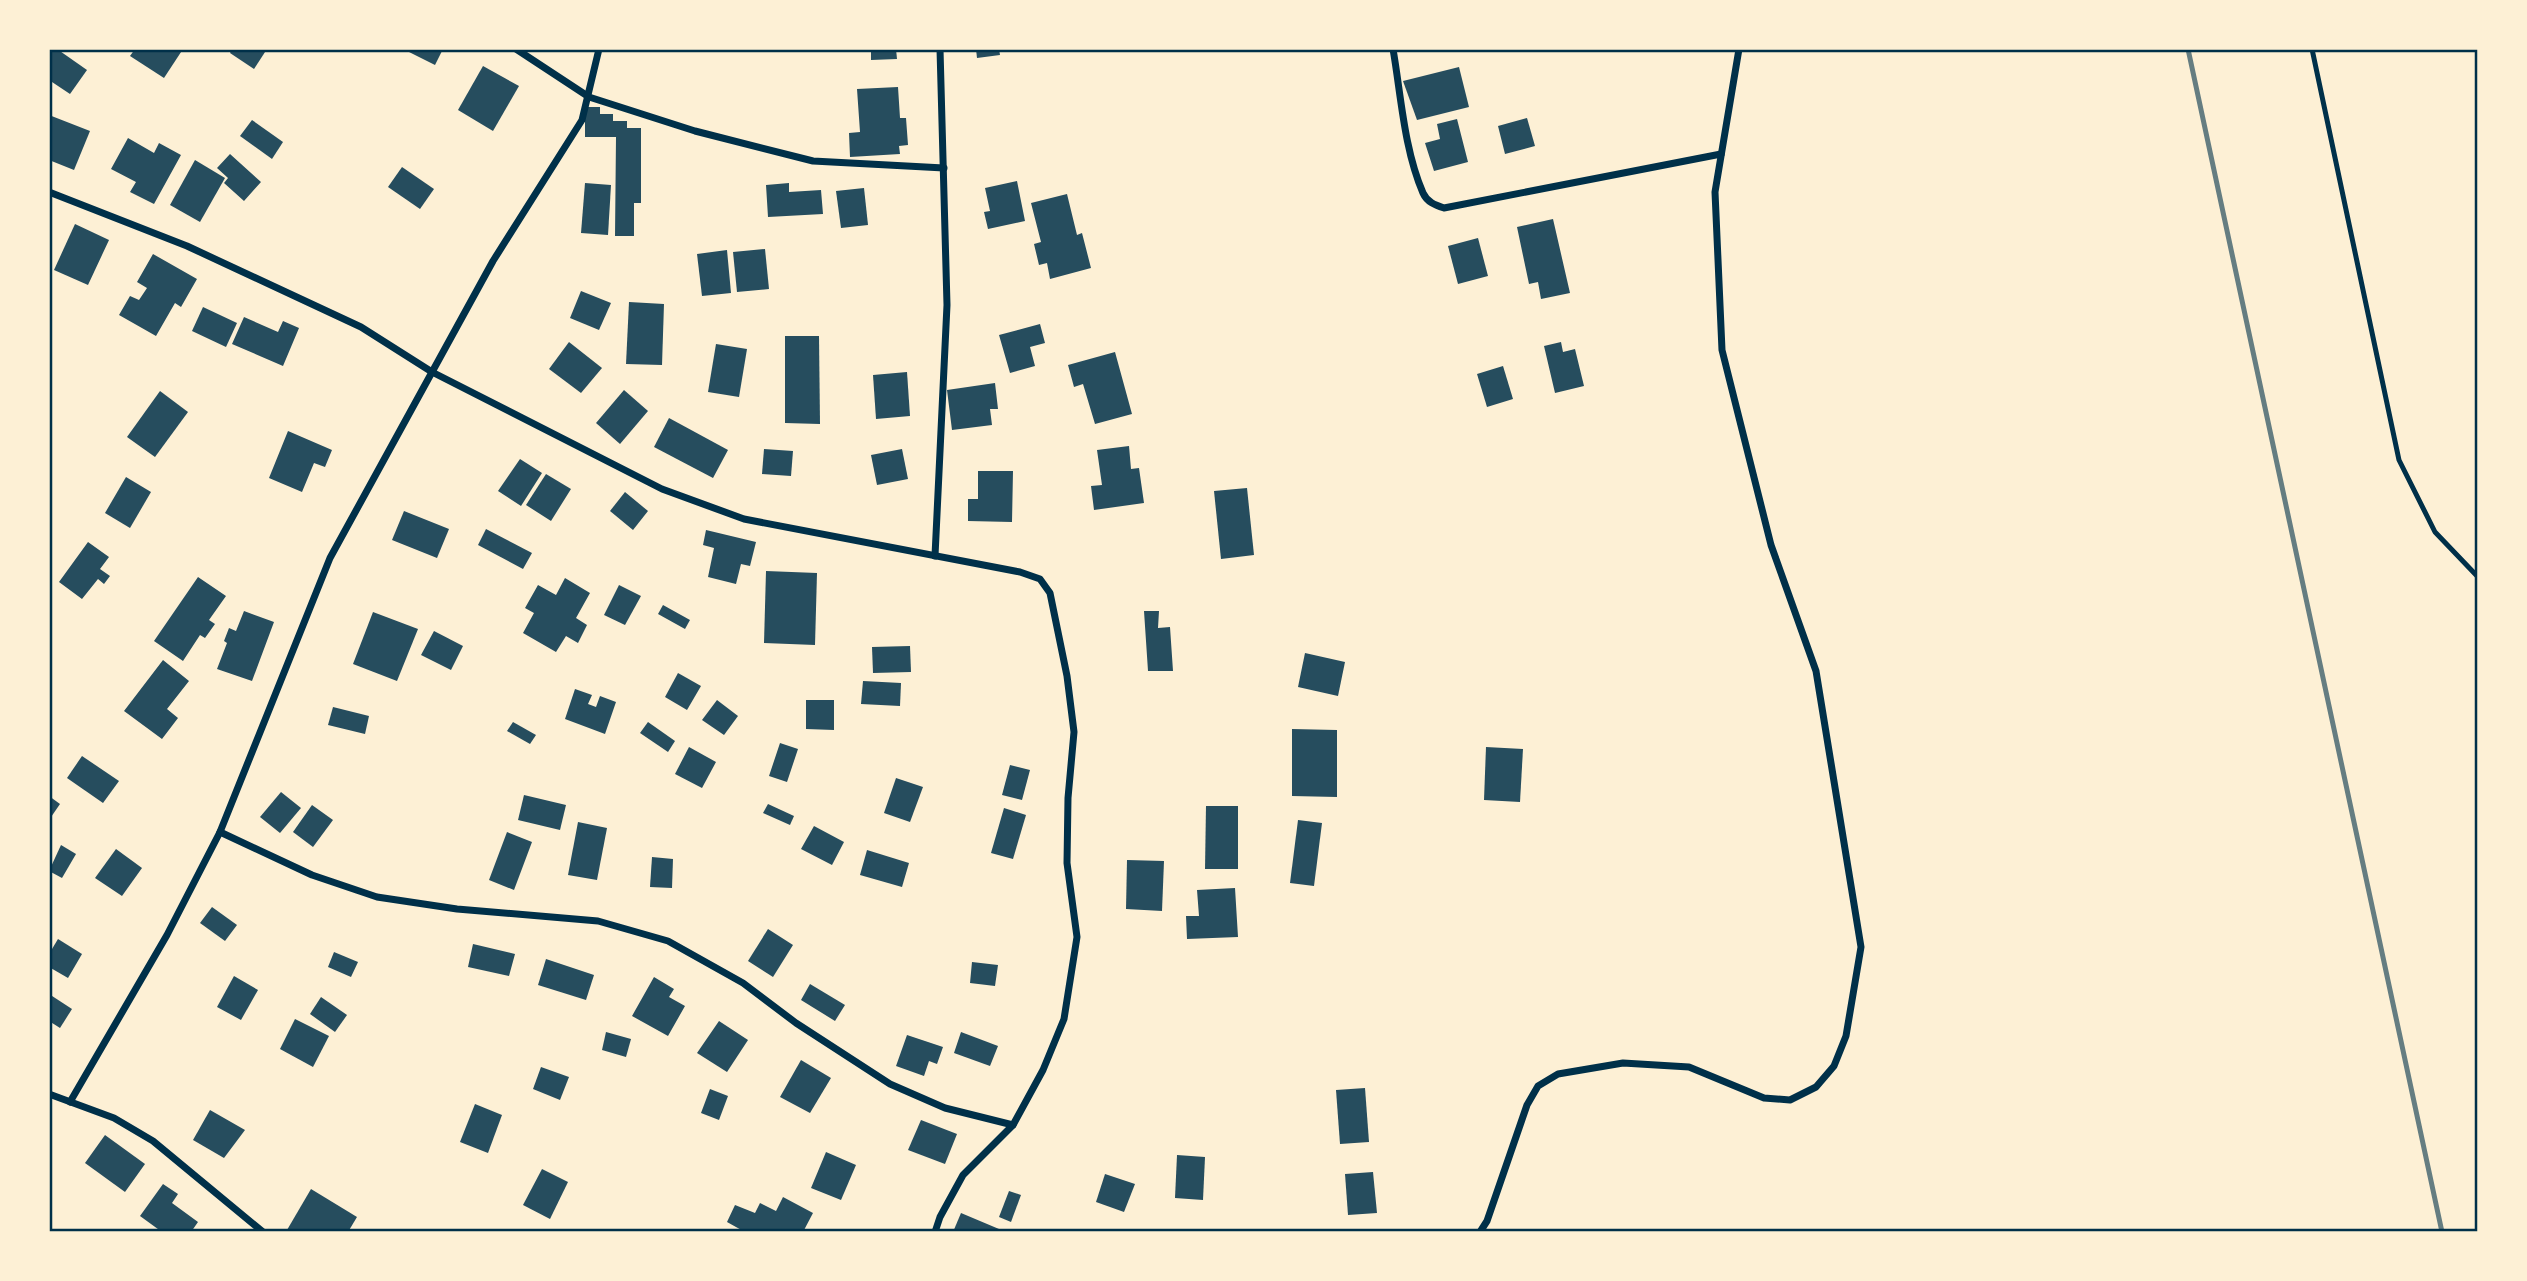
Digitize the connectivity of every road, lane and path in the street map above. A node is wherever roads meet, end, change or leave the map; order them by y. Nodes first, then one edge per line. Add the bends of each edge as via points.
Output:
1 (516, 49) edge
2 (599, 49) edge
3 (940, 49) edge
4 (1393, 49) edge
5 (1739, 49) edge
6 (2312, 49) edge
7 (589, 97) junction
8 (1721, 154) junction
9 (944, 168) junction
10 (49, 192) edge
11 (432, 372) junction
12 (935, 556) junction
13 (2478, 577) edge
14 (220, 832) junction
15 (49, 1094) edge
16 (70, 1102) junction
17 (1013, 1125) junction
18 (263, 1232) edge
19 (935, 1232) edge
20 (1480, 1232) edge

1 - 7 street
2 - 7 street
3 - 9 street
4 - 8 street via 1407,134 1424,194 1432,204 1444,208
5 - 8 street
6 - 13 lane via 2399,460 2435,532
7 - 9 street via 695,131 813,161
7 - 11 street via 569,146 493,261
8 - 20 street via 1715,192 1722,351 1771,545 1816,671 1861,947 1846,1036 1834,1066 1816,1087 1790,1100 1764,1098 1689,1067 1623,1063 1558,1074 1538,1086 1527,1105
9 - 12 street via 947,304
10 - 11 street via 187,246 361,327
11 - 12 street via 685,498 744,519
11 - 14 street via 330,558
12 - 17 street via 1040,579 1050,593 1067,676 1074,732 1067,863 1077,937 1064,1019
14 - 16 street via 167,935
14 - 17 street via 312,875 377,897 598,921 668,941 743,982 890,1084 945,1108
15 - 16 street
16 - 18 street via 114,1118 153,1141
17 - 19 street via 963,1175

